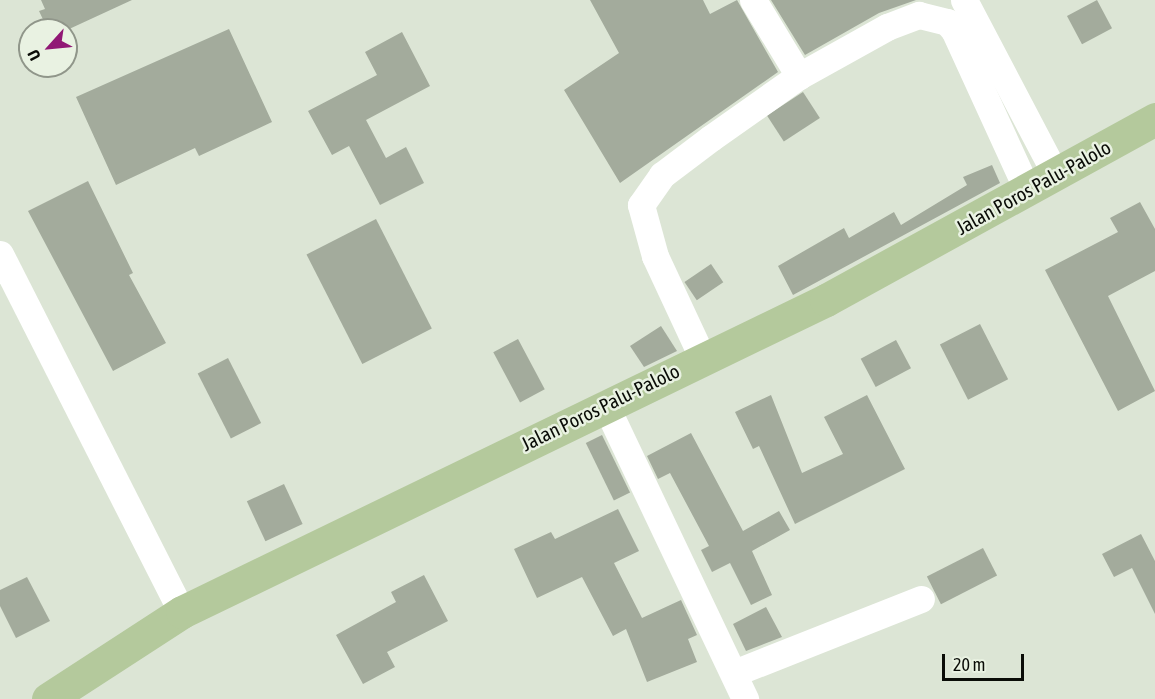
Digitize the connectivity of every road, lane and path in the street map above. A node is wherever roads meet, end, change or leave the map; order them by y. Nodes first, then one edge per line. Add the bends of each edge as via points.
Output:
1 (753, 0) edge
2 (964, 0) edge
3 (799, 76) junction
4 (1155, 119) edge
5 (1056, 175) junction
6 (1028, 192) junction
7 (0, 254) edge
8 (702, 357) junction
9 (605, 404) junction
10 (921, 599) dead end
11 (182, 612) junction
12 (734, 673) junction
13 (48, 699) edge
14 (745, 699) edge

1 - 3 street
2 - 5 street
3 - 6 street via 906,18 919,15 947,22 975,69
3 - 8 street via 662,175 641,205 655,256
4 - 5 main road, Jalan Poros Palu-Palolo
5 - 6 main road, Jalan Poros Palu-Palolo
6 - 8 main road, Jalan Poros Palu-Palolo via 826,300
7 - 11 street
8 - 9 main road, Jalan Poros Palu-Palolo
9 - 11 main road, Jalan Poros Palu-Palolo
9 - 12 street
10 - 12 street
11 - 13 main road, Jalan Poros Palu-Palolo
12 - 14 street

